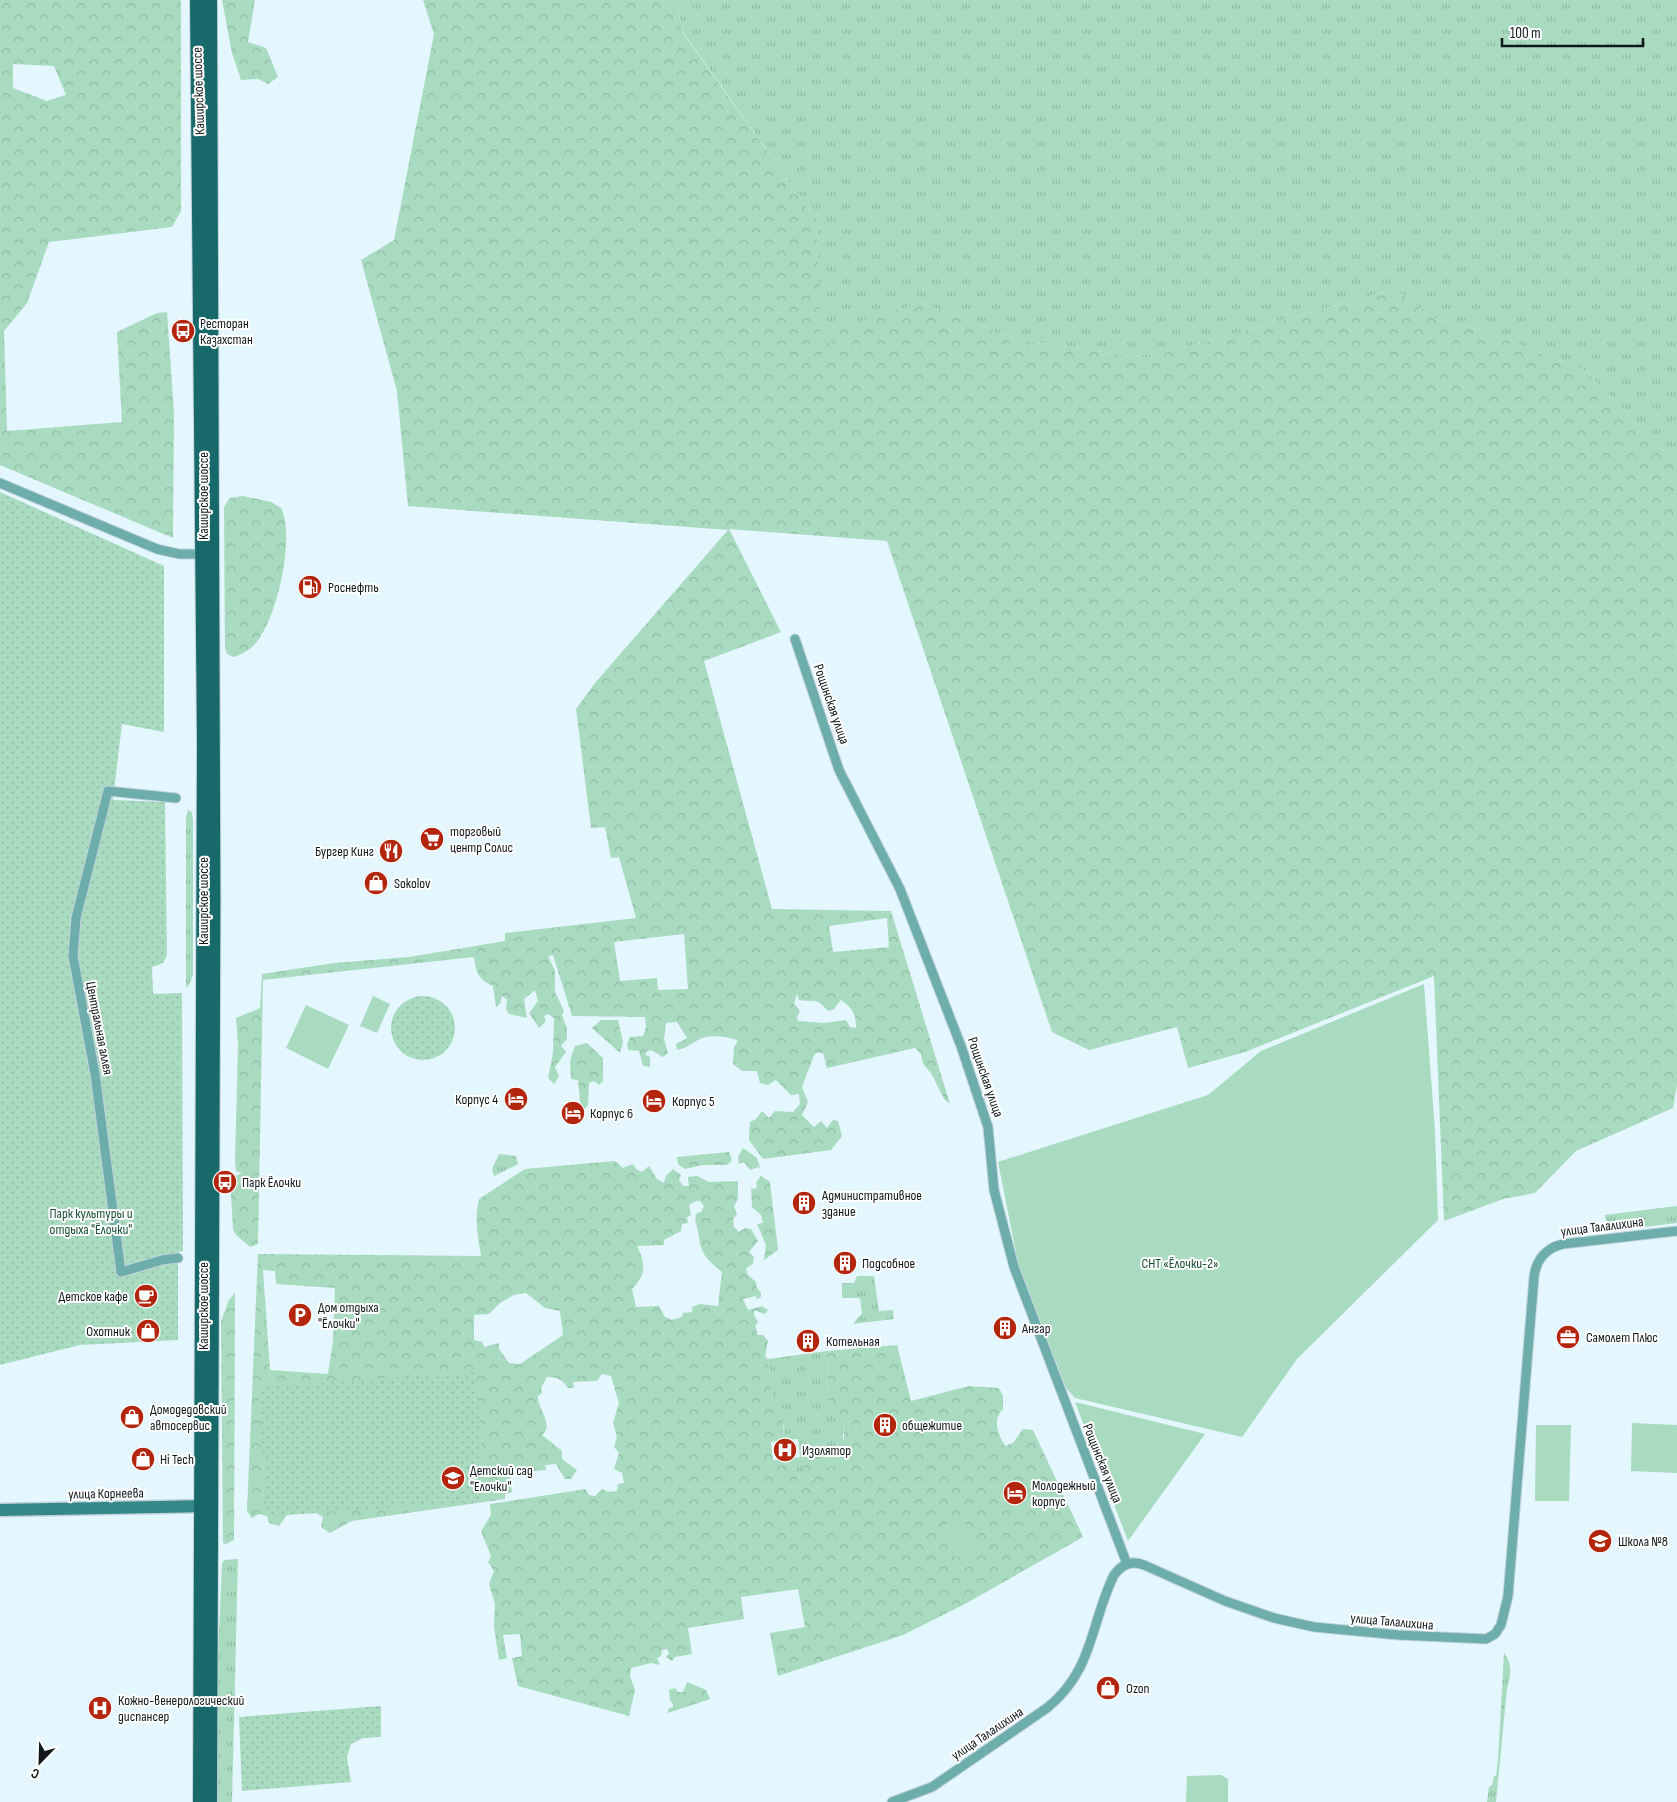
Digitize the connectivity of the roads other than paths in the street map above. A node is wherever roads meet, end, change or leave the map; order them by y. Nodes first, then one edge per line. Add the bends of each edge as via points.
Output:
1 (197, 0) edge
2 (210, 0) edge
3 (0, 483) edge
4 (208, 554) junction
5 (795, 639) dead end
6 (176, 798) dead end
7 (1677, 1231) edge
8 (178, 1258) dead end
9 (207, 1506) junction
10 (0, 1510) edge
11 (1127, 1564) junction
12 (917, 1798) edge
13 (200, 1802) edge
14 (210, 1802) edge
15 (892, 1802) edge

1 - 4 main road, Каширское шоссе
2 - 4 main road, Каширское шоссе
3 - 4 street via 157,548 179,554
4 - 9 main road, Каширское шоссе
5 - 11 street, Рощинская улица via 839,770 900,890 961,1046 988,1127 994,1190 1014,1267
6 - 8 street, Центральная аллея via 108,791 76,918 73,956 95,1074 121,1272
7 - 11 street, улица Талалихина via 1563,1244 1545,1253 1537,1264 1508,1596 1503,1621 1493,1636 1479,1640 1448,1639 1303,1626 1234,1604 1140,1563
9 - 10 street, улица Корнеева
9 - 13 main road, Каширское шоссе
9 - 14 main road, Каширское шоссе
11 - 12 street, улица Талалихина via 1114,1575 1083,1663 1067,1690 1036,1716
12 - 15 street, улица Талалихина

